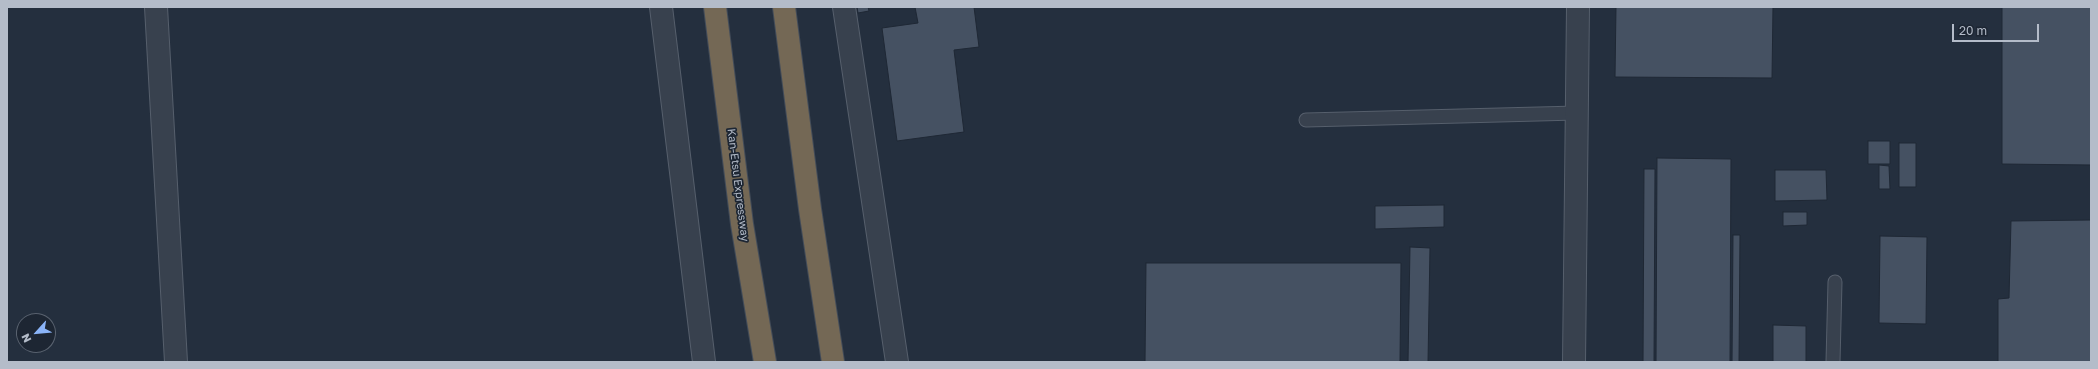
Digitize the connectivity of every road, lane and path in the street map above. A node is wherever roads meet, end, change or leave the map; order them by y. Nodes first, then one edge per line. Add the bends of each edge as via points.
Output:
1 (156, 7) edge
2 (661, 7) edge
3 (715, 7) edge
4 (784, 7) edge
5 (844, 7) edge
6 (1578, 7) edge
7 (1577, 113) junction
8 (1306, 120) dead end
9 (1835, 282) dead end
10 (176, 362) edge
11 (704, 362) edge
12 (765, 362) edge
13 (833, 362) edge
14 (897, 362) edge
15 (1574, 362) edge
16 (1833, 362) edge

1 - 10 street
2 - 11 street
3 - 12 highway, Kan-Etsu Expressway via 742,224
4 - 13 highway
5 - 14 street
6 - 7 street
7 - 8 lane
7 - 15 street
9 - 16 lane

